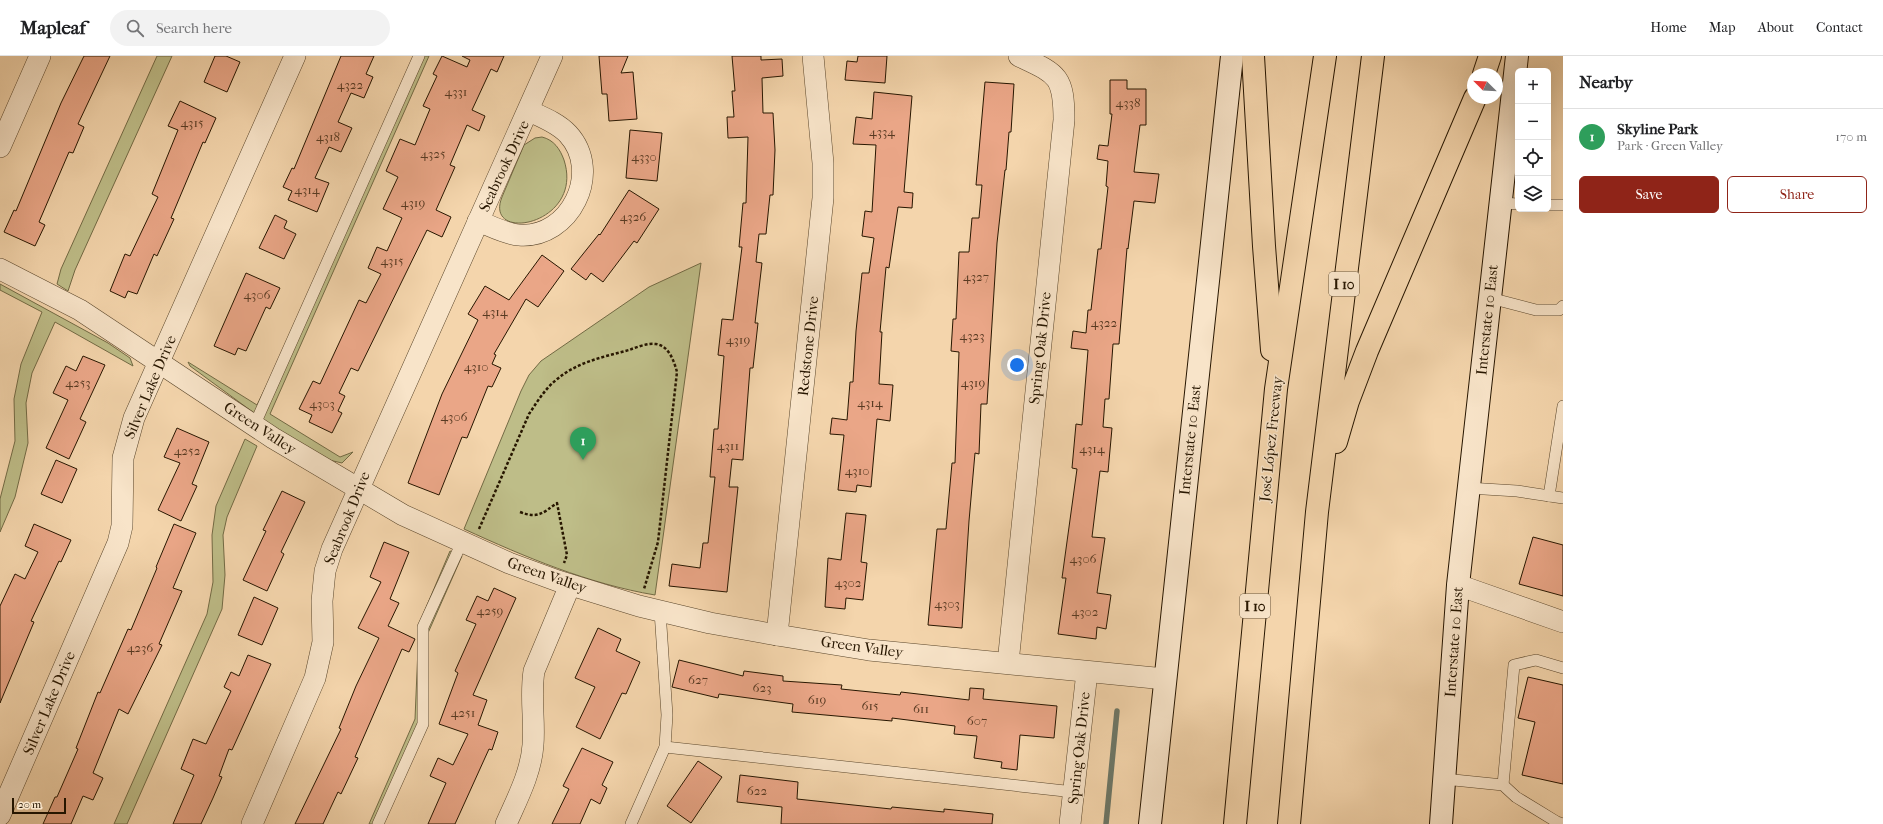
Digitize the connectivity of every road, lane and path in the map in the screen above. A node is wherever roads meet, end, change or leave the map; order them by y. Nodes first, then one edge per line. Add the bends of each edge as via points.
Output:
1 (40, 56) edge
2 (295, 56) edge
3 (419, 56) edge
4 (552, 56) edge
5 (813, 56) edge
6 (1019, 56) edge
7 (1232, 56) edge
8 (1253, 56) edge
9 (1324, 56) edge
10 (1372, 56) edge
11 (1490, 56) edge
12 (1517, 56) edge
13 (1486, 68) edge
14 (1472, 104) edge
15 (529, 111) junction
16 (0, 147) edge
17 (1509, 204) edge
18 (1551, 205) edge
19 (1563, 205) edge
20 (478, 221) junction
21 (0, 269) edge
22 (1490, 298) junction
23 (1563, 306) edge
24 (160, 361) junction
25 (1276, 389) junction
26 (1563, 406) edge
27 (255, 424) junction
28 (358, 488) junction
29 (1468, 488) junction
30 (1549, 496) junction
31 (1563, 498) edge
32 (520, 512) dead end
33 (1317, 512) junction
34 (467, 544) junction
35 (564, 583) junction
36 (1458, 585) junction
37 (639, 606) junction
38 (660, 611) junction
39 (1563, 622) edge
40 (777, 635) junction
41 (1008, 663) junction
42 (1563, 668) edge
43 (1087, 672) junction
44 (1165, 679) junction
45 (665, 747) junction
46 (1444, 779) junction
47 (1503, 785) junction
48 (1074, 792) junction
49 (0, 815) edge
50 (252, 824) edge
51 (378, 824) edge
52 (506, 824) edge
53 (631, 824) edge
54 (1070, 824) edge
55 (1150, 824) edge
56 (1235, 824) edge
57 (1289, 824) edge
58 (1441, 824) edge
59 (1563, 824) edge

1 - 16 street
2 - 24 street, Silver Lake Drive
3 - 27 lane
4 - 15 street, Seabrook Drive
5 - 40 street, Redstone Drive via 823,163 823,198
6 - 41 street, Spring Oak Drive via 1044,68 1054,75 1062,86 1064,120
7 - 44 main road, Interstate 10 East
8 - 25 highway via 1264,246
9 - 25 highway, José López Freeway / I 10
10 - 33 highway, I 10
11 - 13 highway
12 - 17 main road, Interstate 10 East
14 - 33 highway via 1357,377
15 - 20 street, Seabrook Drive
15 - 20 street, Seabrook Drive via 569,135 583,166 577,200 561,221 541,232 518,235
17 - 22 main road, Interstate 10 East
18 - 19 lane
20 - 28 street, Seabrook Drive
21 - 24 street, Green Valley via 80,310
22 - 23 lane via 1536,310 1559,310
22 - 29 main road, Interstate 10 East
24 - 27 street, Green Valley
24 - 49 street, Silver Lake Drive via 134,418 127,440 123,458 122,526 118,543
25 - 56 highway, José López Freeway / I 10
26 - 30 lane
27 - 28 street, Green Valley
28 - 34 street, Green Valley via 403,515
28 - 50 street, Seabrook Drive via 325,571 322,601 323,642 315,678
29 - 30 lane
29 - 36 main road, Interstate 10 East
30 - 31 lane
32 - 35 path via 530,516 541,514 557,503 567,555
33 - 57 highway, I 10
34 - 35 street, Green Valley
34 - 37 path via 529,414 555,381 588,361 657,344 673,358 677,372 658,542
34 - 51 lane via 423,627 423,724
35 - 37 street, Green Valley
35 - 52 street via 534,671 531,759 523,786
36 - 39 street
36 - 46 main road, Interstate 10 East
37 - 38 street, Green Valley
38 - 40 street, Green Valley
38 - 45 lane via 667,715
40 - 41 street, Green Valley via 869,650
41 - 43 street, Green Valley
42 - 47 lane via 1536,660 1514,665
43 - 44 street, Green Valley
43 - 48 street, Spring Oak Drive
44 - 55 main road, Interstate 10 East
45 - 48 lane
45 - 53 lane
46 - 47 lane
46 - 58 main road, Interstate 10 East
47 - 59 lane via 1516,797
48 - 54 street, Spring Oak Drive

